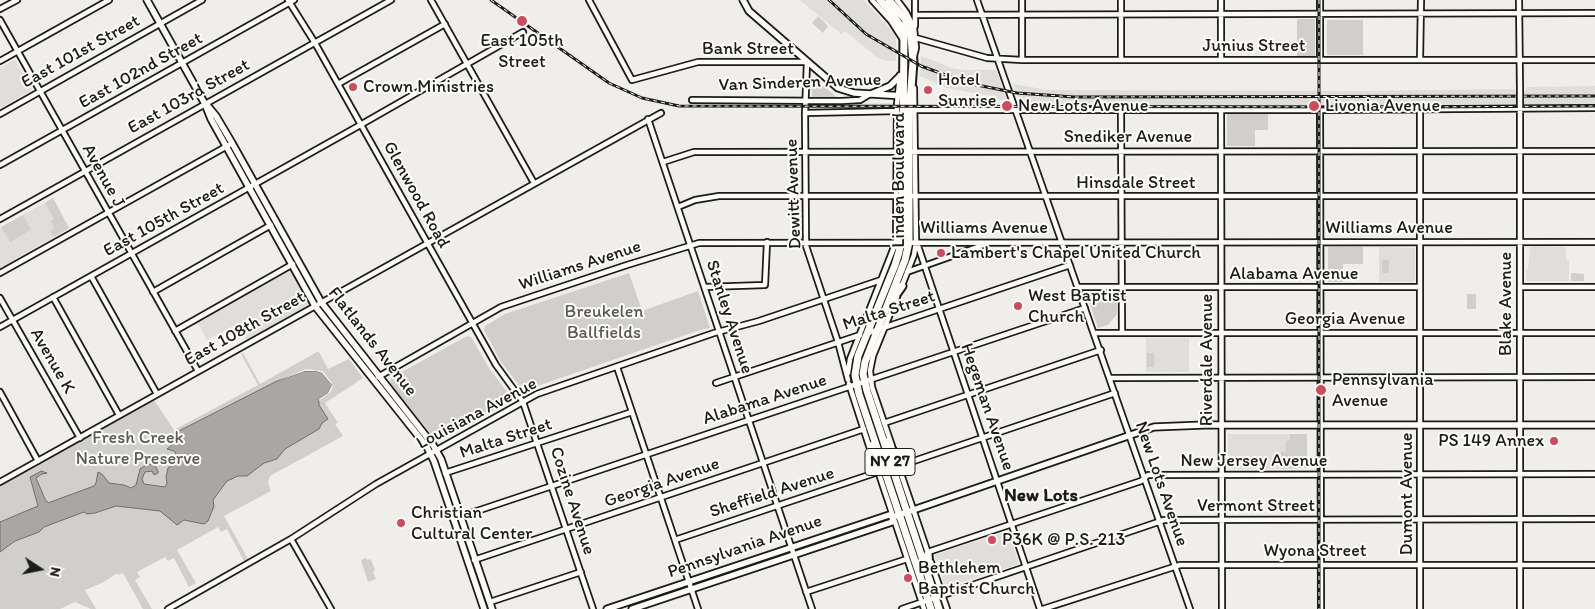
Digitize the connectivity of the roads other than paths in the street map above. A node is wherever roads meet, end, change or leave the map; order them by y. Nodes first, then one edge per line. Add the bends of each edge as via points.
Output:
1 (17, 0) edge
2 (109, 0) edge
3 (147, 0) edge
4 (202, 0) edge
5 (391, 0) edge
6 (431, 0) edge
7 (589, 0) edge
8 (743, 0) edge
9 (872, 0) edge
10 (880, 0) edge
11 (889, 0) edge
12 (897, 0) edge
13 (915, 0) edge
14 (978, 0) edge
15 (1022, 0) edge
16 (1122, 0) edge
17 (1221, 0) edge
18 (1320, 0) edge
19 (1421, 0) edge
20 (1520, 0) edge
21 (291, 1) edge
22 (0, 9) edge
23 (1420, 13) junction
24 (1520, 13) junction
25 (1595, 13) edge
26 (1320, 14) junction
27 (915, 15) junction
28 (983, 15) junction
29 (1022, 15) junction
30 (1122, 15) junction
31 (1221, 15) junction
32 (0, 20) edge
33 (160, 23) junction
34 (445, 24) junction
35 (523, 32) dead end
36 (916, 36) junction
37 (315, 43) junction
38 (904, 45) junction
39 (18, 51) junction
40 (999, 60) junction
41 (1022, 60) junction
42 (1122, 60) junction
43 (1221, 60) junction
44 (1320, 60) junction
45 (1420, 60) junction
46 (1520, 60) junction
47 (1595, 60) edge
48 (0, 61) edge
49 (807, 62) junction
50 (913, 62) junction
51 (182, 63) junction
52 (467, 63) junction
53 (904, 64) junction
54 (900, 76) junction
55 (338, 84) junction
56 (40, 91) junction
57 (870, 94) junction
58 (904, 96) junction
59 (692, 100) dead end
60 (806, 100) junction
61 (205, 104) junction
62 (1520, 107) junction
63 (1595, 108) edge
64 (1420, 109) junction
65 (914, 110) junction
66 (1121, 110) junction
67 (1221, 110) junction
68 (1320, 110) junction
69 (897, 111) junction
70 (1016, 111) junction
71 (661, 113) dead end
72 (805, 113) junction
73 (0, 114) edge
74 (648, 119) junction
75 (361, 125) junction
76 (62, 130) junction
77 (229, 145) junction
78 (806, 151) junction
79 (906, 151) junction
80 (1030, 151) junction
81 (1122, 151) junction
82 (1221, 151) junction
83 (1320, 151) junction
84 (1420, 151) junction
85 (1520, 151) junction
86 (1595, 151) edge
87 (663, 162) junction
88 (0, 165) edge
89 (85, 171) junction
90 (534, 183) junction
91 (252, 186) junction
92 (1221, 196) junction
93 (1320, 196) junction
94 (1420, 196) junction
95 (1520, 196) junction
96 (1595, 196) edge
97 (806, 197) junction
98 (906, 197) junction
99 (1046, 197) junction
100 (1122, 197) junction
101 (678, 207) junction
102 (108, 212) junction
103 (0, 219) edge
104 (273, 224) junction
105 (766, 242) junction
106 (806, 242) junction
107 (906, 242) junction
108 (990, 242) junction
109 (1062, 242) junction
110 (1122, 242) junction
111 (1221, 242) junction
112 (1320, 242) junction
113 (1420, 242) junction
114 (1520, 242) junction
115 (1595, 242) edge
116 (427, 243) junction
117 (691, 245) junction
118 (131, 254) junction
119 (295, 263) junction
120 (1070, 265) junction
121 (926, 266) junction
122 (907, 272) junction
123 (0, 273) edge
124 (91, 276) junction
125 (881, 280) junction
126 (902, 286) junction
127 (1078, 287) junction
128 (1221, 287) junction
129 (1320, 287) junction
130 (1420, 287) junction
131 (1520, 287) junction
132 (1595, 287) edge
133 (705, 288) junction
134 (1122, 288) junction
135 (153, 292) junction
136 (53, 297) junction
137 (0, 298) edge
138 (823, 300) junction
139 (321, 302) junction
140 (314, 306) junction
141 (940, 308) junction
142 (1085, 308) junction
143 (885, 310) junction
144 (13, 320) junction
145 (472, 323) junction
146 (0, 327) edge
147 (886, 327) junction
148 (877, 329) junction
149 (175, 331) junction
150 (1122, 332) junction
151 (720, 333) junction
152 (1095, 333) junction
153 (1221, 333) junction
154 (1320, 333) junction
155 (1420, 333) junction
156 (1520, 333) junction
157 (1595, 333) edge
158 (863, 334) junction
159 (838, 342) junction
160 (1100, 350) junction
161 (954, 351) junction
162 (617, 367) junction
163 (198, 371) junction
164 (379, 377) junction
165 (734, 377) junction
166 (1221, 377) junction
167 (1320, 377) junction
168 (1420, 377) junction
169 (1520, 377) junction
170 (1595, 377) edge
171 (1110, 378) junction
172 (373, 380) junction
173 (848, 380) junction
174 (716, 383) dead end
175 (860, 383) junction
176 (0, 392) edge
177 (1115, 393) junction
178 (157, 394) junction
179 (969, 395) junction
180 (523, 402) junction
181 (632, 412) junction
182 (119, 415) junction
183 (749, 420) junction
184 (1221, 425) junction
185 (1320, 425) junction
186 (1420, 425) junction
187 (1520, 425) junction
188 (1595, 425) edge
189 (878, 428) junction
190 (864, 430) junction
191 (1130, 434) junction
192 (80, 438) junction
193 (983, 438) junction
194 (538, 443) junction
195 (434, 452) junction
196 (646, 454) junction
197 (896, 456) joint
198 (38, 461) junction
199 (763, 463) junction
200 (875, 464) junction
201 (899, 466) junction
202 (878, 472) junction
203 (445, 473) junction
204 (1222, 474) junction
205 (1320, 474) junction
206 (1420, 474) junction
207 (1520, 474) junction
208 (1595, 474) edge
209 (1144, 478) junction
210 (0, 481) edge
211 (997, 481) junction
212 (552, 486) junction
213 (660, 498) junction
214 (778, 506) junction
215 (910, 510) junction
216 (460, 516) junction
217 (896, 516) junction
218 (453, 519) junction
219 (1222, 520) junction
220 (1320, 520) junction
221 (1420, 520) junction
222 (1520, 520) junction
223 (1595, 520) edge
224 (1160, 522) junction
225 (1012, 524) junction
226 (567, 529) junction
227 (291, 539) junction
228 (675, 540) junction
229 (792, 548) junction
230 (928, 553) junction
231 (794, 555) junction
232 (907, 559) junction
233 (475, 560) junction
234 (468, 562) junction
235 (1222, 564) junction
236 (1320, 565) junction
237 (1420, 565) junction
238 (1520, 565) junction
239 (1595, 565) edge
240 (1174, 566) junction
241 (1026, 567) junction
242 (581, 572) junction
243 (930, 580) junction
244 (689, 582) junction
245 (691, 590) junction
246 (806, 592) junction
247 (932, 599) junction
248 (490, 602) junction
249 (168, 609) edge
250 (331, 609) edge
251 (484, 609) edge
252 (492, 609) edge
253 (594, 609) edge
254 (606, 609) edge
255 (632, 609) edge
256 (698, 609) edge
257 (812, 609) edge
258 (902, 609) edge
259 (924, 609) edge
260 (931, 609) edge
261 (939, 609) edge
262 (947, 609) edge
263 (1042, 609) edge
264 (1190, 609) edge
265 (1222, 609) edge
266 (1320, 609) edge
267 (1420, 609) edge
268 (1520, 609) edge

1 - 22 street
2 - 39 street
3 - 33 main road, Flatlands Avenue
4 - 33 street, East 101st Street
5 - 37 street, East 103rd Street
6 - 34 street
7 - 49 street, Bank Street via 632,80 698,62
8 - 49 main road via 749,11
9 - 38 street, Linden Boulevard via 901,35
10 - 38 highway, Linden Boulevard / NY 27 via 901,27
11 - 50 highway, Linden Boulevard / NY 27 via 909,26
12 - 36 street
13 - 27 street
14 - 28 street, New Lots Avenue
15 - 29 street
16 - 30 street
17 - 31 street
18 - 26 street
19 - 23 street
20 - 24 street, Blake Avenue
21 - 37 street, Glenwood Road
21 - 51 street, East 102nd Street
23 - 24 street
23 - 26 street
23 - 45 street
24 - 25 street
24 - 46 street, Blake Avenue
26 - 31 street
26 - 44 street
27 - 28 street
27 - 36 street
28 - 29 street
28 - 40 street, New Lots Avenue
29 - 30 street
29 - 41 street
30 - 31 street
30 - 42 street
31 - 43 street
32 - 39 street, Avenue J
33 - 51 main road, Flatlands Avenue
33 - 56 street, East 101st Street
34 - 52 street
34 - 55 street
35 - 52 street, East 105th Street
36 - 40 street, Junius Street
36 - 50 street, Linden Boulevard
37 - 55 street, Glenwood Road
37 - 61 street, East 103rd Street
38 - 53 highway, Linden Boulevard / NY 27
39 - 48 street
39 - 56 street, Avenue J
40 - 41 street, Junius Street
40 - 70 street, New Lots Avenue
41 - 42 street, Junius Street
42 - 43 street, Junius Street
43 - 44 street, Junius Street
44 - 45 street, Junius Street
45 - 46 street, Junius Street
46 - 47 street, Junius Street
46 - 62 street, Blake Avenue, bridge
49 - 57 main road via 841,90
49 - 60 street, Dewitt Avenue
50 - 58 highway, Linden Boulevard / NY 27
50 - 65 street, Linden Boulevard
51 - 61 main road, Flatlands Avenue
51 - 76 street, East 102nd Street
52 - 75 street, East 105th Street
52 - 90 street
53 - 54 street, Linden Boulevard
53 - 58 highway, Linden Boulevard / NY 27
54 - 57 main road via 890,86
54 - 58 street, Linden Boulevard
55 - 75 street, Glenwood Road
56 - 73 street, East 101st Street
56 - 76 street, Avenue J
57 - 58 main road, Van Sinderen Avenue
57 - 60 street, Van Sinderen Avenue via 858,100
58 - 69 street, Linden Boulevard
58 - 79 highway, Linden Boulevard / NY 27
59 - 60 street, Van Sinderen Avenue
60 - 72 street, Dewitt Avenue
61 - 77 main road, Flatlands Avenue
61 - 89 street, East 103rd Street
62 - 63 street
62 - 64 street
62 - 85 street, Blake Avenue
64 - 68 street
64 - 84 street, Dumont Avenue
65 - 70 street
65 - 79 street, Linden Boulevard
66 - 67 street
66 - 70 street
66 - 81 street
67 - 68 street
67 - 82 street, Riverdale Avenue
68 - 83 street
69 - 72 street, Van Sinderen Avenue
69 - 79 street, Linden Boulevard
70 - 80 street, New Lots Avenue
71 - 74 street, East 108th Street
72 - 78 street, Dewitt Avenue
74 - 87 street, Stanley Avenue
74 - 90 street, East 108th Street
75 - 91 street, East 105th Street
75 - 116 street, Glenwood Road
76 - 88 street, East 102nd Street
76 - 89 street, Avenue J
77 - 91 main road, Flatlands Avenue
77 - 102 street
78 - 79 street, Snediker Avenue
78 - 87 street, Snediker Avenue via 694,152
78 - 97 street, Dewitt Avenue
79 - 80 street, Snediker Avenue
79 - 98 highway, Linden Boulevard / NY 27
79 - 98 street, Linden Boulevard
80 - 81 street, Snediker Avenue
80 - 99 street, New Lots Avenue
81 - 82 street, Snediker Avenue
81 - 100 street
82 - 83 street, Snediker Avenue
82 - 92 street, Riverdale Avenue
83 - 84 street, Snediker Avenue
83 - 93 street
84 - 85 street, Snediker Avenue
84 - 94 street, Dumont Avenue
85 - 86 street, Snediker Avenue
85 - 95 street, Blake Avenue
87 - 101 street, Stanley Avenue
89 - 102 street, Avenue J
89 - 103 street, East 103rd Street
90 - 116 street, East 108th Street
91 - 104 main road, Flatlands Avenue
91 - 118 street, East 105th Street
92 - 93 street, Hinsdale Street
92 - 100 street, Hinsdale Street
92 - 111 street, Riverdale Avenue
93 - 94 street, Hinsdale Street
93 - 112 street
94 - 95 street, Hinsdale Street
94 - 113 street, Dumont Avenue
95 - 96 street, Hinsdale Street
95 - 114 street, Blake Avenue
97 - 98 street, Hinsdale Street
97 - 101 street, Hinsdale Street via 720,196
97 - 106 street, Dewitt Avenue
98 - 99 street, Hinsdale Street
98 - 107 highway, Linden Boulevard / NY 27
98 - 107 street, Linden Boulevard
99 - 100 street, Hinsdale Street
99 - 109 street, New Lots Avenue
100 - 110 street
101 - 117 street, Stanley Avenue
102 - 118 street, Avenue J
102 - 123 street
104 - 119 main road, Flatlands Avenue
104 - 135 street
105 - 106 street, Williams Avenue
105 - 117 street, Williams Avenue
105 - 133 street via 765,285
106 - 107 street, Williams Avenue
106 - 138 street, Dewitt Avenue
107 - 108 street, Williams Avenue
107 - 121 street, Hegeman Avenue
107 - 122 street, Linden Boulevard via 915,250
107 - 125 street, Linden Boulevard
107 - 143 highway, Linden Boulevard / NY 27 via 905,260
107 - 158 highway, Linden Boulevard / NY 27
108 - 109 street, Williams Avenue
108 - 121 street
109 - 110 street, Williams Avenue
109 - 120 street, New Lots Avenue
110 - 111 street, Williams Avenue
110 - 134 street
111 - 112 street, Williams Avenue
111 - 128 street, Riverdale Avenue
112 - 113 street, Williams Avenue
112 - 129 street
113 - 114 street, Williams Avenue
113 - 130 street, Dumont Avenue
114 - 115 street, Williams Avenue
114 - 131 street, Blake Avenue
116 - 139 street, East 108th Street
116 - 145 street, Glenwood Road
117 - 133 street, Stanley Avenue
117 - 145 street, Williams Avenue via 510,304
118 - 124 street, East 105th Street
118 - 135 street, Avenue J
119 - 139 main road, Flatlands Avenue
119 - 140 main road, Flatlands Avenue
119 - 149 street
120 - 127 street, New Lots Avenue
120 - 141 street, Malta Street
121 - 122 street
121 - 141 street, Hegeman Avenue
122 - 126 street, Linden Boulevard
124 - 136 street, East 105th Street
124 - 178 street
125 - 138 street, Louisiana Avenue
125 - 158 street, Linden Boulevard
126 - 143 highway
126 - 147 street, Linden Boulevard
127 - 134 street, Alabama Avenue
127 - 142 street, New Lots Avenue
128 - 129 street, Alabama Avenue
128 - 134 street, Alabama Avenue
128 - 153 street, Riverdale Avenue
129 - 130 street, Alabama Avenue
129 - 154 street
130 - 155 street, Dumont Avenue
131 - 132 street
131 - 156 street, Blake Avenue
133 - 151 street, Stanley Avenue
134 - 150 street
135 - 149 street, Avenue J
136 - 144 street, East 105th Street
136 - 182 street
137 - 144 street, Avenue K
138 - 151 street, Louisiana Avenue
138 - 159 street, Dewitt Avenue
139 - 140 street, East 108th Street
139 - 164 main road, Flatlands Avenue
140 - 163 street, East 108th Street
140 - 172 main road, Flatlands Avenue
141 - 147 street, Malta Street
141 - 161 street, Hegeman Avenue
142 - 152 street, New Lots Avenue
142 - 161 street, Alabama Avenue
143 - 148 highway, Linden Boulevard / NY 27
144 - 146 street, East 105th Street
144 - 192 street, Avenue K
145 - 164 street, Williams Avenue
145 - 180 street, Glenwood Road via 496,365
147 - 148 street, Malta Street
147 - 175 street, Linden Boulevard
148 - 158 street, Malta Street
148 - 175 highway, Linden Boulevard / NY 27
149 - 163 street, Avenue J
150 - 152 street, Georgia Avenue
150 - 153 street, Georgia Avenue
151 - 162 street, Louisiana Avenue
151 - 165 street, Stanley Avenue
152 - 160 street, New Lots Avenue
153 - 154 street, Georgia Avenue
153 - 166 street, Riverdale Avenue
154 - 155 street, Georgia Avenue
154 - 167 street
155 - 156 street, Georgia Avenue
155 - 168 street, Dumont Avenue
156 - 157 street, Georgia Avenue
156 - 169 street, Blake Avenue
158 - 159 street, Malta Street
158 - 173 street, Linden Boulevard via 850,360
158 - 175 highway, Linden Boulevard / NY 27 via 855,375
159 - 165 street, Malta Street
159 - 173 street, Dewitt Avenue
160 - 171 street, New Lots Avenue
160 - 179 street
161 - 175 street, Alabama Avenue
161 - 179 street, Hegeman Avenue
162 - 180 street, Louisiana Avenue
162 - 181 street
163 - 178 street, East 108th Street
164 - 172 street, Williams Avenue
164 - 195 main road, Flatlands Avenue
165 - 174 street, Malta Street
165 - 183 street, Stanley Avenue
166 - 167 street
166 - 171 street
166 - 184 street, Riverdale Avenue
167 - 168 street
167 - 185 street
168 - 169 street
168 - 186 street, Dumont Avenue
169 - 170 street
169 - 187 street, Blake Avenue
171 - 177 street, New Lots Avenue
172 - 195 main road, Flatlands Avenue
173 - 175 street, Linden Boulevard
175 - 183 street, Alabama Avenue
175 - 189 highway, Linden Boulevard / NY 27
175 - 190 street, Linden Boulevard
176 - 198 street
177 - 191 street, New Lots Avenue
177 - 193 street
178 - 182 street, East 108th Street
179 - 189 street
179 - 193 street, Hegeman Avenue
180 - 194 street, Cozine Avenue
180 - 195 street, Louisiana Avenue
181 - 194 street, Malta Street
181 - 196 street
182 - 192 street, East 108th Street
183 - 196 street, Alabama Avenue
183 - 199 street, Stanley Avenue
184 - 185 main road, Pennsylvania Avenue
184 - 191 main road, Pennsylvania Avenue via 1162,426
184 - 204 street, Riverdale Avenue
185 - 186 main road, Pennsylvania Avenue
185 - 205 street
186 - 187 main road, Pennsylvania Avenue
186 - 206 street, Dumont Avenue
187 - 188 main road, Pennsylvania Avenue
187 - 207 street, Blake Avenue
189 - 197 highway
189 - 200 highway
189 - 215 highway, Linden Boulevard / NY 27
189 - 217 highway, Linden Boulevard / NY 27
190 - 199 street, Georgia Avenue
190 - 200 street, Linden Boulevard
191 - 209 street, New Lots Avenue
191 - 211 main road, Pennsylvania Avenue
192 - 198 street, East 108th Street
193 - 201 street
193 - 211 street, Hegeman Avenue
194 - 203 street, Malta Street
194 - 212 street, Cozine Avenue
195 - 203 main road, Flatlands Avenue
195 - 218 main road, Flatlands Avenue
195 - 227 street, Louisiana Avenue
196 - 212 street, Alabama Avenue
196 - 213 street
197 - 201 street, Linden Boulevard
198 - 210 street, East 108th Street
199 - 213 street, Georgia Avenue
199 - 214 street, Stanley Avenue
200 - 202 street, Linden Boulevard
201 - 215 street, Linden Boulevard
202 - 214 street, Sheffield Avenue
202 - 217 street, Linden Boulevard
203 - 216 main road, Flatlands Avenue
204 - 205 street, New Jersey Avenue
204 - 209 street, New Jersey Avenue via 1148,474
204 - 219 street, Riverdale Avenue
205 - 206 street, New Jersey Avenue
205 - 220 street
206 - 207 street, New Jersey Avenue
206 - 221 street, Dumont Avenue
207 - 208 street, New Jersey Avenue
207 - 222 street, Blake Avenue
209 - 224 street, New Lots Avenue
209 - 225 street, New Jersey Avenue
211 - 215 main road, Pennsylvania Avenue
211 - 225 street, Hegeman Avenue
212 - 216 street, Alabama Avenue
212 - 226 street, Cozine Avenue
213 - 226 street, Georgia Avenue
213 - 228 street
214 - 228 street, Sheffield Avenue
214 - 229 street, Stanley Avenue
215 - 217 main road, Pennsylvania Avenue
215 - 230 street, Linden Boulevard
215 - 243 highway, Linden Boulevard / NY 27
216 - 218 street, Alabama Avenue
216 - 233 main road, Flatlands Avenue
217 - 229 main road, Pennsylvania Avenue via 889,515
217 - 231 main road, Pennsylvania Avenue via 892,522
217 - 232 street, Linden Boulevard
217 - 247 highway, Linden Boulevard / NY 27
218 - 234 main road, Flatlands Avenue
219 - 220 street, Vermont Street
219 - 224 street, Vermont Street
219 - 235 street, Riverdale Avenue
220 - 221 street, Vermont Street
220 - 236 street
221 - 222 street, Vermont Street
221 - 237 street, Dumont Avenue
222 - 223 street, Vermont Street
222 - 238 street, Blake Avenue
224 - 240 street, New Lots Avenue
224 - 241 street, Vermont Street
225 - 230 street, New Jersey Avenue
225 - 241 street, Hegeman Avenue
226 - 233 street, Georgia Avenue
226 - 242 street, Cozine Avenue
227 - 249 street, Louisiana Avenue
227 - 250 street
228 - 244 street
229 - 231 street, Stanley Avenue
229 - 244 main road, Pennsylvania Avenue
230 - 243 highway
230 - 247 street, Linden Boulevard
231 - 245 main road, Pennsylvania Avenue
231 - 246 street, Stanley Avenue
232 - 246 street
232 - 247 street, Linden Boulevard
233 - 234 street, Georgia Avenue
233 - 248 main road, Flatlands Avenue
234 - 251 main road, Flatlands Avenue
235 - 236 street, Wyona Street
235 - 240 street, Wyona Street
235 - 265 street, Riverdale Avenue
236 - 237 street, Wyona Street
236 - 266 street
237 - 238 street, Wyona Street
237 - 267 street, Dumont Avenue
238 - 239 street, Wyona Street
238 - 268 street, Blake Avenue
240 - 263 street, Wyona Street
240 - 264 street, New Lots Avenue
241 - 247 street, Vermont Street
241 - 263 street, Hegeman Avenue
242 - 248 street
242 - 253 street, Cozine Avenue
243 - 247 highway, Linden Boulevard / NY 27
244 - 245 street
244 - 254 main road, Pennsylvania Avenue
245 - 255 main road, Pennsylvania Avenue
245 - 256 street
246 - 257 street, Stanley Avenue
247 - 258 street, Vermont Street
247 - 259 street, Linden Boulevard
247 - 260 highway, Linden Boulevard / NY 27
247 - 261 highway, Linden Boulevard / NY 27
247 - 262 street, Linden Boulevard
248 - 252 main road, Flatlands Avenue

